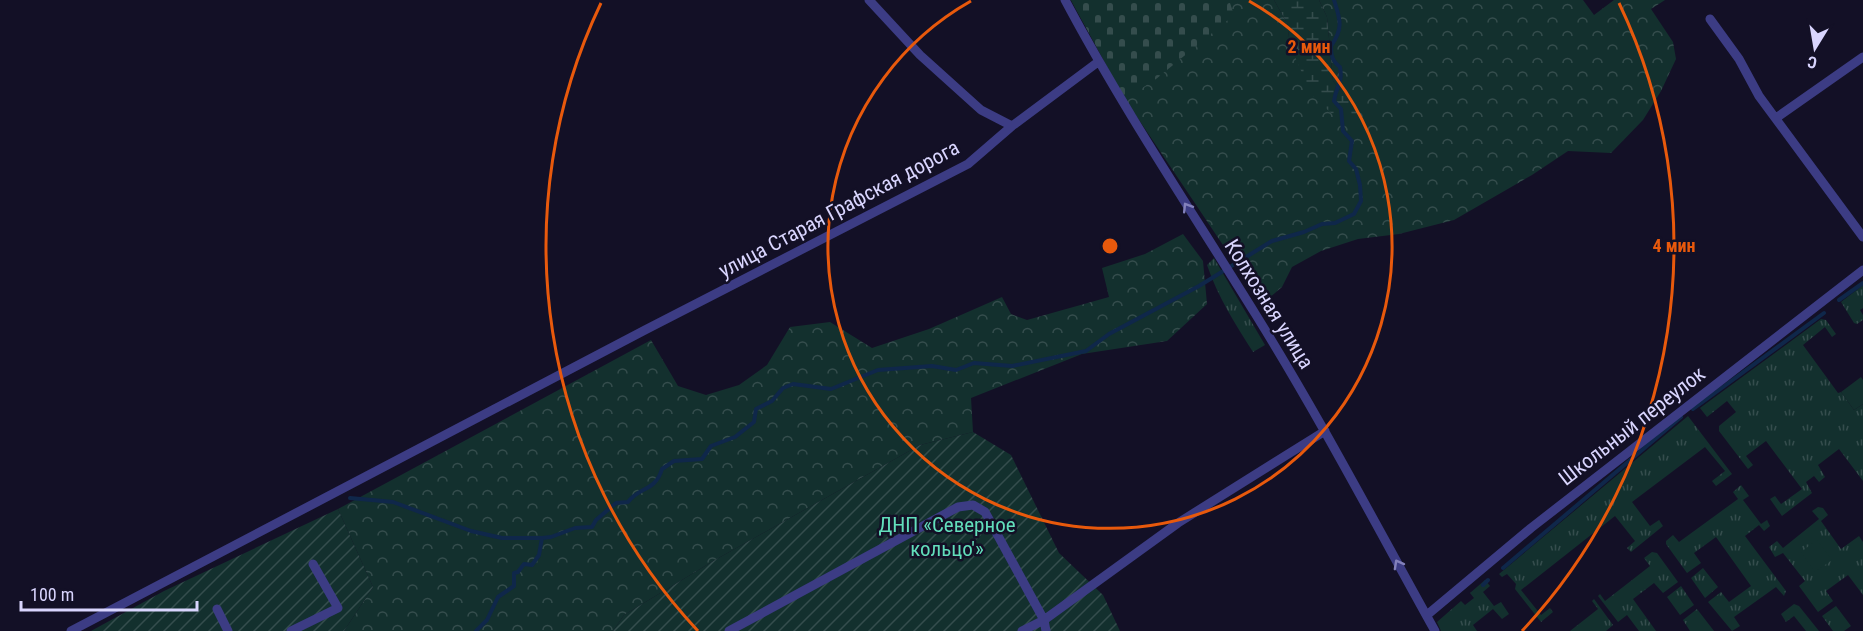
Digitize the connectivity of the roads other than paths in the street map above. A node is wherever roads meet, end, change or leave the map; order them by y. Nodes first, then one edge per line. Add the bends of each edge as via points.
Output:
1 (869, 0) edge
2 (1065, 0) edge
3 (1710, 19) dead end
4 (1863, 57) edge
5 (1098, 62) junction
6 (1776, 118) junction
7 (1012, 126) junction
8 (1863, 237) edge
9 (1863, 270) edge
10 (1325, 431) junction
11 (313, 564) dead end
12 (218, 609) dead end
13 (1426, 615) junction
14 (1044, 620) junction
15 (71, 631) edge
16 (228, 631) edge
17 (291, 631) edge
18 (729, 631) edge
19 (1022, 631) edge
20 (1046, 631) edge
21 (1436, 631) edge

1 - 7 street via 920,55 981,110
2 - 5 street, Колхозная улица
3 - 6 street
4 - 6 street
5 - 7 street, улица Старая Графская дорога
10 -> 5 street, Колхозная улица
6 - 8 street
7 - 15 street, улица Старая Графская дорога via 968,164
9 - 13 street, Школьный переулок via 1531,528
13 -> 10 street, Колхозная улица
10 - 14 street via 1178,524
11 - 17 street via 338,608
12 - 16 street
13 - 21 street, Колхозная улица
14 - 18 street via 985,512 974,505 958,507
14 - 19 street
14 - 20 street

